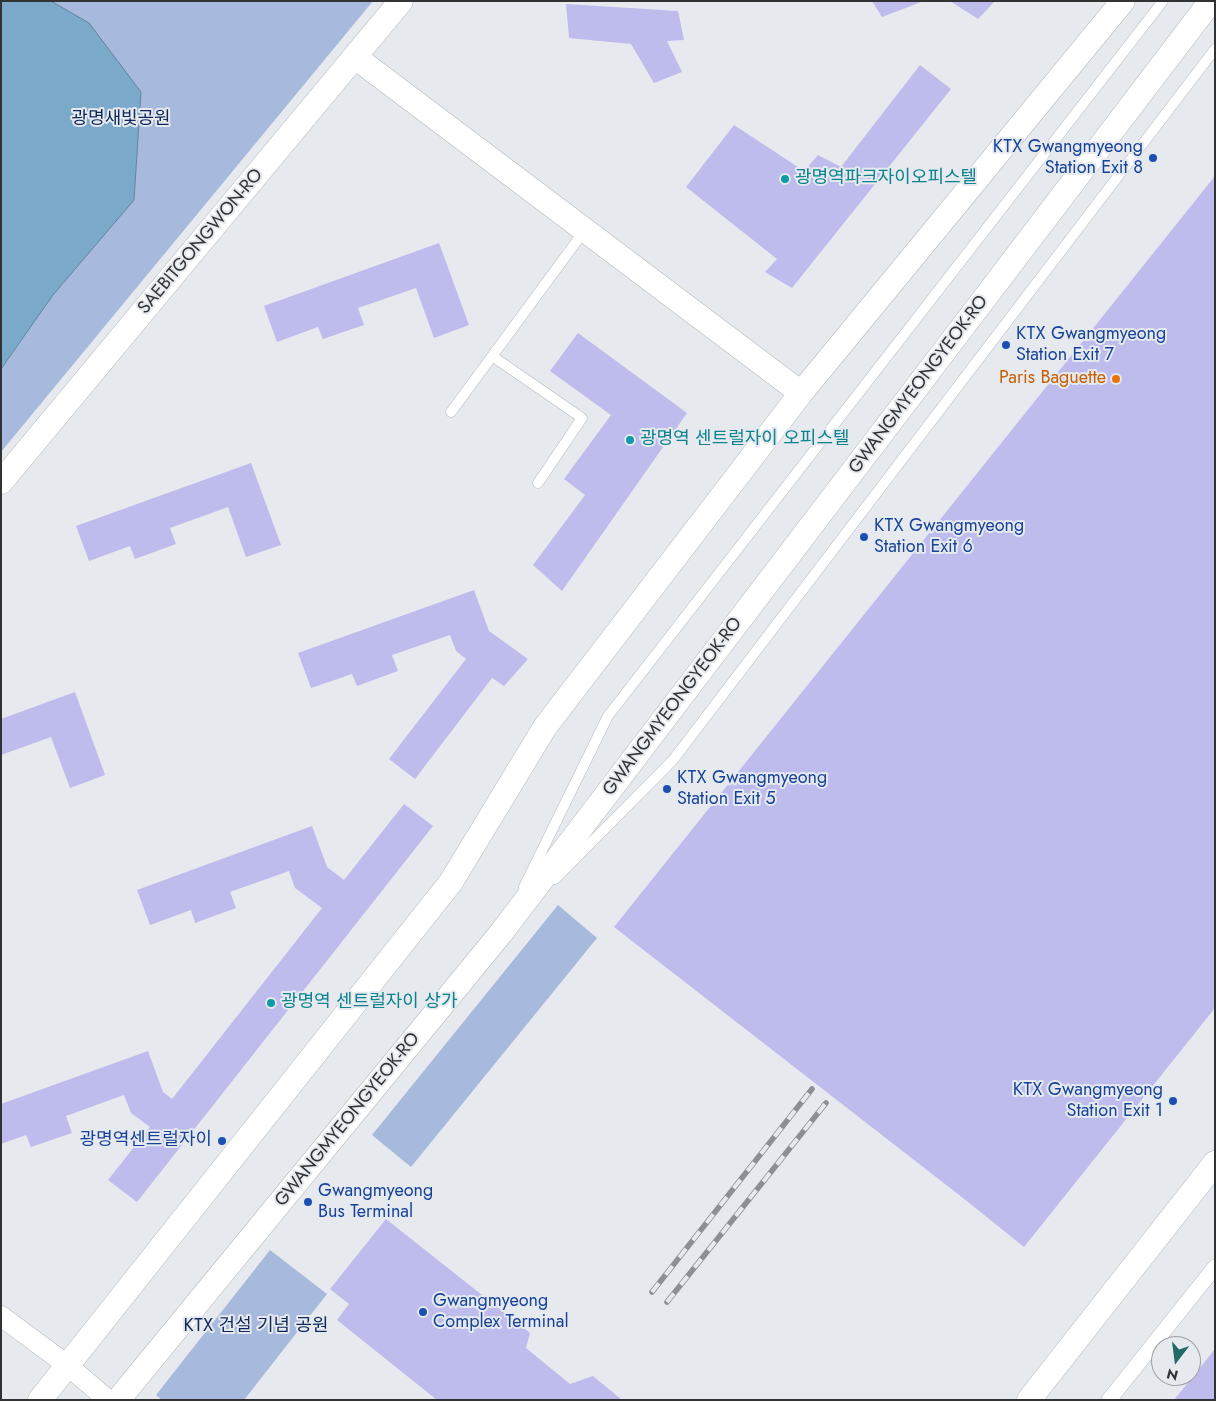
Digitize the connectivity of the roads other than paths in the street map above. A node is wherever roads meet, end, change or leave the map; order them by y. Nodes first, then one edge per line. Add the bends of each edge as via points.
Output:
1 (401, 1) edge
2 (1123, 1) edge
3 (1163, 1) edge
4 (1211, 1) edge
5 (1215, 49) edge
6 (355, 57) junction
7 (585, 230) junction
8 (492, 356) junction
9 (801, 393) junction
10 (451, 412) dead end
11 (1, 482) edge
12 (538, 483) dead end
13 (502, 933) junction
14 (1215, 1163) edge
15 (1215, 1267) edge
16 (1, 1316) edge
17 (67, 1365) junction
18 (40, 1400) edge
19 (108, 1400) edge
20 (118, 1400) edge
21 (1029, 1400) edge
22 (1108, 1400) edge

1 - 6 street, SAEBITGONGWON-RO
2 - 9 street
3 - 13 lane via 608,716
4 - 13 street, GWANGMYEONGYEOK-RO
5 - 13 lane via 673,760
6 - 7 street
6 - 11 street, SAEBITGONGWON-RO
7 - 8 lane
7 - 9 street
8 - 10 lane
8 - 12 lane via 582,418
9 - 17 street via 545,728 451,882
13 - 20 street, GWANGMYEONGYEOK-RO
14 - 21 street
15 - 22 street
16 - 17 street
17 - 18 street
17 - 19 street

